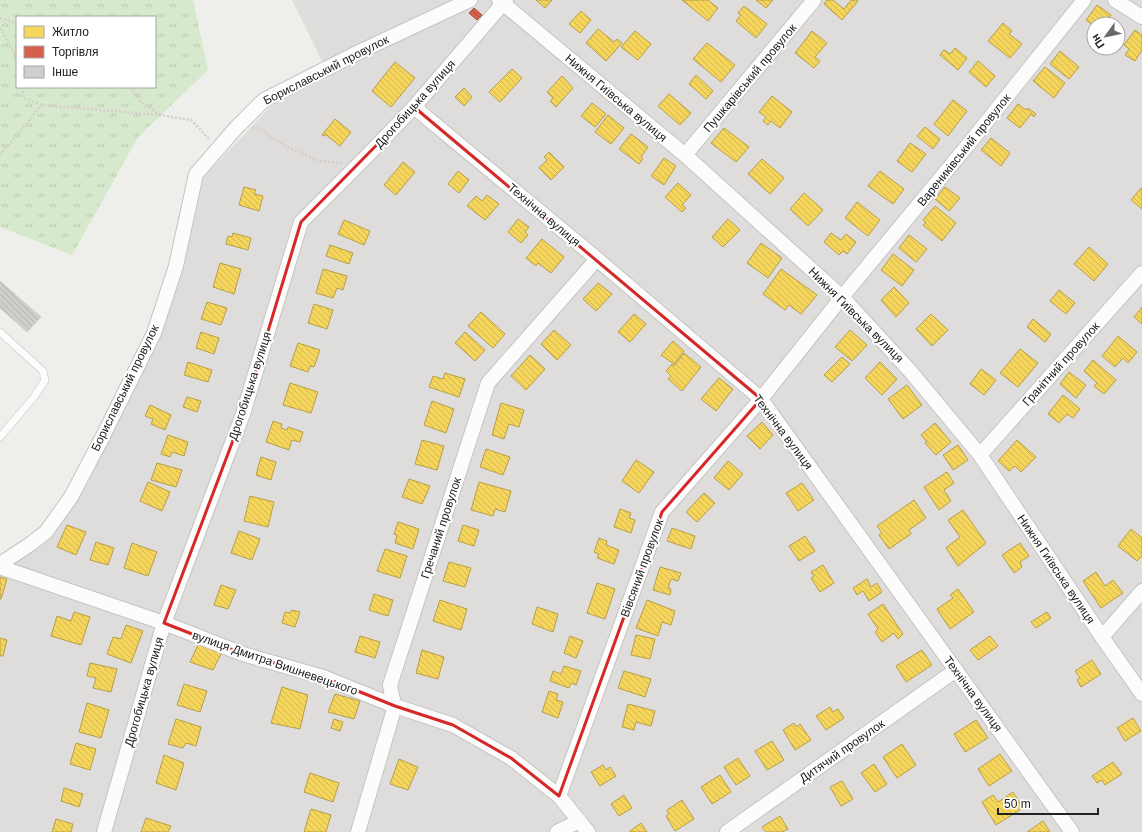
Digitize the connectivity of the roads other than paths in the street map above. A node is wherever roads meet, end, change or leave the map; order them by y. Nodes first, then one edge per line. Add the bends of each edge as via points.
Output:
1 (470, 0) edge
2 (814, 0) edge
3 (1084, 0) edge
4 (1115, 0) edge
5 (503, 1) edge
6 (1142, 17) edge
7 (414, 107) junction
8 (685, 155) junction
9 (597, 259) junction
10 (1142, 273) edge
11 (842, 297) junction
12 (0, 332) edge
13 (760, 399) junction
14 (0, 437) edge
15 (980, 454) junction
16 (0, 565) edge
17 (1142, 591) edge
18 (164, 623) junction
19 (1102, 637) junction
20 (956, 670) junction
21 (1142, 694) edge
22 (395, 706) junction
23 (559, 796) junction
24 (584, 827) edge
25 (104, 832) edge
26 (358, 832) edge
27 (557, 832) edge
28 (727, 832) edge
29 (1072, 832) edge

1 - 16 street, Бориславський провулок via 264,100 196,174 176,266 154,333 102,438 71,497 46,532
2 - 8 street, Пушкарівський провулок
3 - 11 street, Варениківський провулок
4 - 6 street
5 - 7 street, Дрогобицька вулиця
5 - 8 street, Нижня Гиївська вулиця
7 - 9 street, Технічна вулиця
7 - 18 street, Дрогобицька вулиця via 301,222 243,414
8 - 11 street, Нижня Гиївська вулиця
9 - 13 street, Технічна вулиця
9 - 22 street, Гречаний провулок via 488,383 390,685
10 - 15 street, Гранітний провулок
11 - 13 street, Вівсяний провулок
11 - 15 street, Нижня Гиївська вулиця via 912,372
12 - 14 lane via 43,370 45,380
13 - 20 street, Технічна вулиця
13 - 23 street, Вівсяний провулок via 662,512
15 - 19 street, Нижня Гиївська вулиця
16 - 18 street, вулиця Дмитра Вишневецького
17 - 19 street
18 - 22 street, вулиця Дмитра Вишневецького via 243,654 323,677
18 - 25 street, Дрогобицька вулиця
19 - 21 street, Нижня Гиївська вулиця
20 - 28 street, Дитячий провулок
20 - 29 street, Технічна вулиця
22 - 23 street, вулиця Дмитра Вишневецького via 453,726 511,758
22 - 26 street
23 - 24 street, вулиця Дмитра Вишневецького
24 - 27 street

